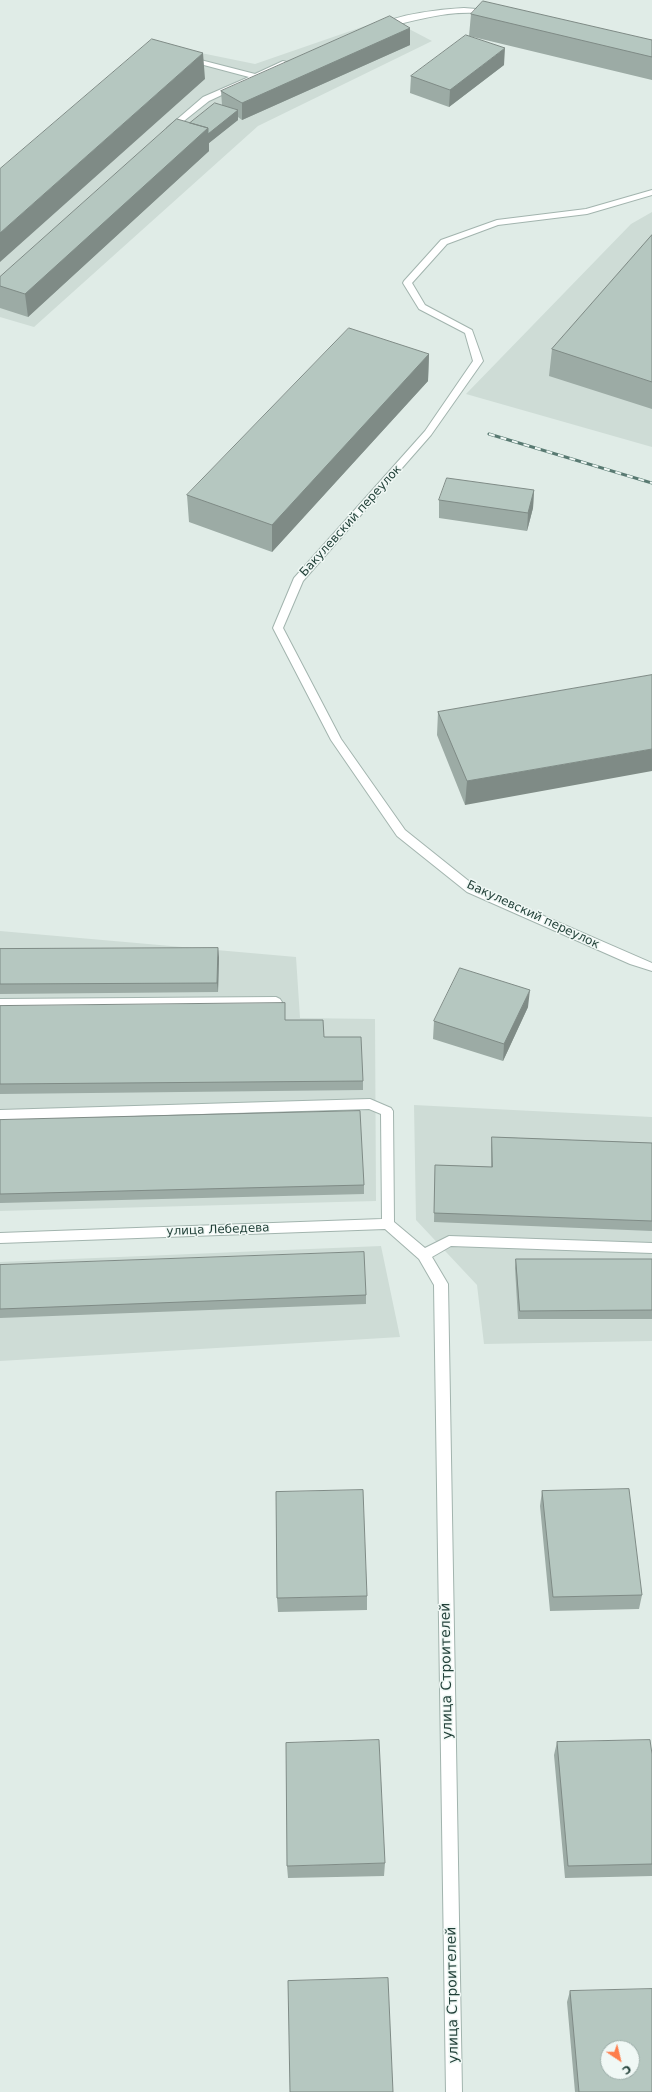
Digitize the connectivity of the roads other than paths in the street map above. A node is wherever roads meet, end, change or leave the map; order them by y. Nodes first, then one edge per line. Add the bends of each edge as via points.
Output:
1 (497, 13) edge
2 (378, 28) edge
3 (180, 56) edge
4 (295, 59) edge
5 (254, 76) junction
6 (165, 135) edge
7 (652, 192) edge
8 (652, 967) edge
9 (276, 1002) edge
10 (0, 1004) edge
11 (0, 1115) edge
12 (388, 1224) junction
13 (0, 1238) edge
14 (652, 1248) edge
15 (424, 1255) junction
16 (454, 2092) edge

1 - 2 street via 474,9 406,18
3 - 5 street
4 - 5 street
5 - 6 street via 206,99
7 - 8 street, Бакулевский переулок via 587,211 497,224 444,242 407,282 422,307 469,332 478,361 428,433 298,580 278,628 336,740 402,833 471,889 634,962
9 - 10 street
11 - 12 street via 370,1104 387,1111
12 - 13 street, улица Лебедева
12 - 15 street
14 - 15 street via 449,1241
15 - 16 street, улица Строителей via 441,1284

